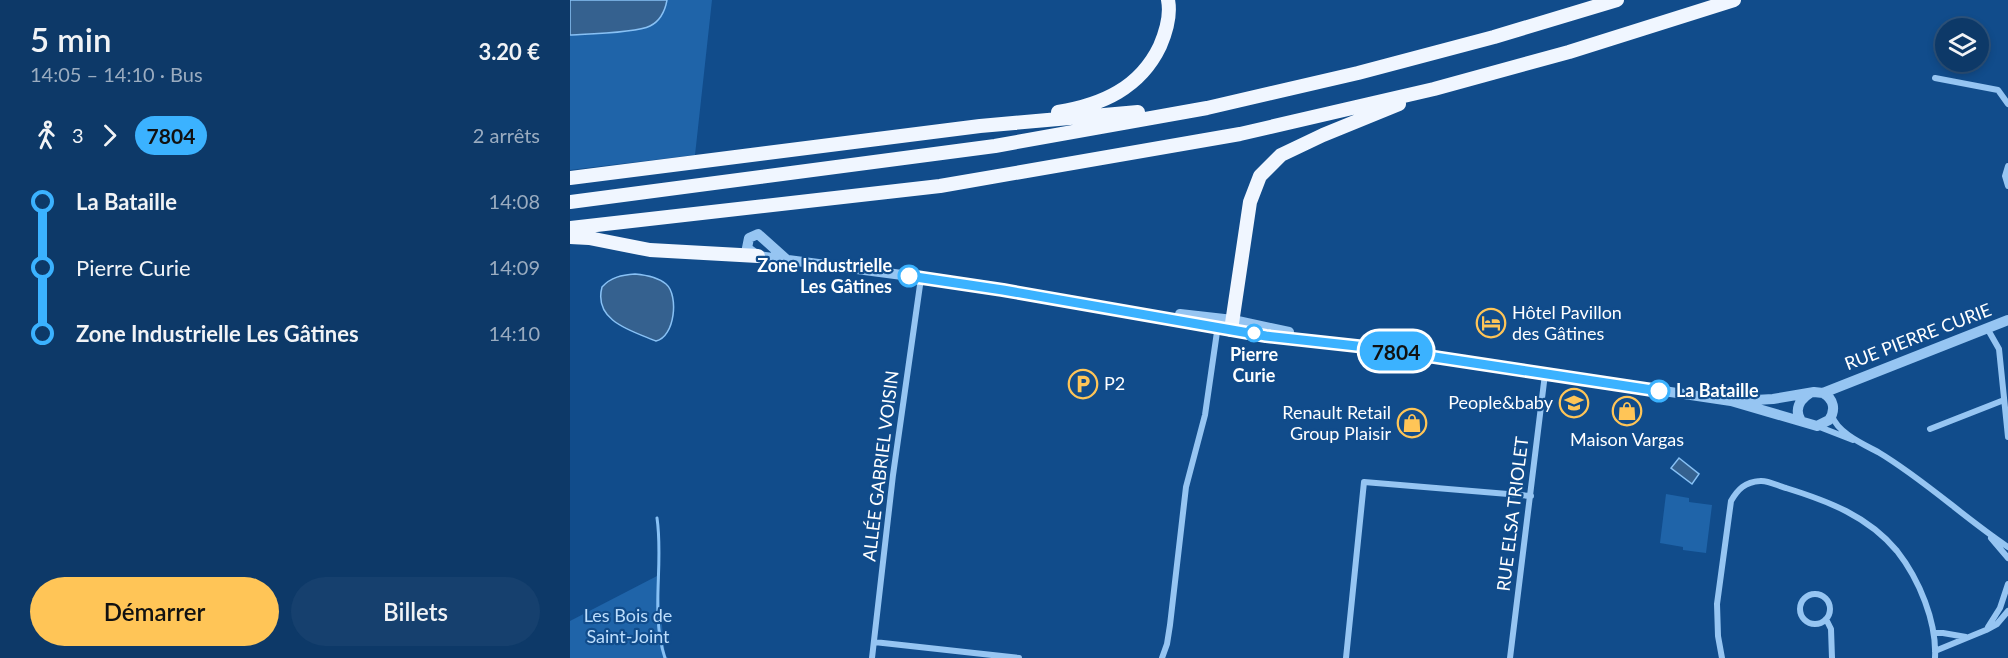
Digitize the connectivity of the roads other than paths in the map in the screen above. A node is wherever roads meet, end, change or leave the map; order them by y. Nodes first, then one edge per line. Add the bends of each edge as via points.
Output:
1 (1168, 0) edge
2 (1617, 0) edge
3 (1734, 0) edge
4 (1935, 78) dead end
5 (1434, 89) junction
6 (1235, 100) junction
7 (2008, 105) edge
8 (980, 126) junction
9 (2008, 166) edge
10 (570, 178) edge
11 (2008, 186) edge
12 (570, 202) edge
13 (570, 228) edge
14 (570, 237) edge
15 (758, 256) junction
16 (786, 259) junction
17 (921, 278) junction
18 (2008, 320) edge
19 (1225, 324) junction
20 (1987, 328) junction
21 (1545, 374) junction
22 (1840, 386) junction
23 (1810, 393) junction
24 (1822, 393) junction
25 (2004, 400) junction
26 (1731, 401) junction
27 (1832, 402) junction
28 (1832, 416) junction
29 (1801, 421) junction
30 (1817, 426) junction
31 (1930, 429) dead end
32 (2008, 436) edge
33 (1862, 443) junction
34 (1531, 496) junction
35 (1986, 533) junction
36 (2008, 547) edge
37 (2008, 558) edge
38 (2008, 584) edge
39 (2008, 611) edge
40 (1826, 620) junction
41 (1986, 630) junction
42 (1934, 633) junction
43 (1967, 637) junction
44 (874, 642) junction
45 (1935, 655) edge
46 (872, 658) edge
47 (1019, 658) edge
48 (1162, 658) edge
49 (1346, 658) edge
50 (1510, 658) edge
51 (1722, 658) edge
52 (1832, 658) edge

1 - 8 highway via 1165,33 1153,60 1142,74 1113,95 1068,110
2 - 6 highway via 1358,73
3 - 5 highway
4 - 7 street via 1998,90
5 - 13 highway via 1240,134 998,177
5 - 19 highway via 1281,155 1260,176 1250,202
6 - 8 highway
6 - 12 highway via 995,146
8 - 10 highway
9 - 11 street
14 - 15 highway via 650,250
15 - 16 street, RUE PIERRE CURIE
15 - 16 street via 747,248 747,243 748,238 758,234
16 - 17 street, RUE PIERRE CURIE
17 - 19 street, RUE PIERRE CURIE
17 - 44 street, ALLÉE GABRIEL VOISIN
18 - 20 street, RUE PIERRE CURIE
19 - 21 street, RUE PIERRE CURIE via 1266,336
19 - 48 street via 1186,487 1170,626
20 - 22 street, RUE PIERRE CURIE
20 - 25 street via 1999,350
21 - 26 street, RUE PIERRE CURIE
21 - 34 street, RUE ELSA TRIOLET
22 - 24 street, RUE PIERRE CURIE
22 - 27 street, RUE PIERRE CURIE
23 - 24 street, RUE PIERRE CURIE
23 - 26 street, RUE PIERRE CURIE
23 - 29 street via 1797,409
24 - 27 street
25 - 31 street
25 - 32 street
26 - 29 street, RUE PIERRE CURIE
27 - 28 street, RUE PIERRE CURIE
28 - 30 street
28 - 33 street via 1835,424
29 - 30 street, RUE PIERRE CURIE
30 - 33 street
33 - 35 street via 1929,485
34 - 49 street via 1364,482
34 - 50 street, RUE ELSA TRIOLET
35 - 36 street
35 - 37 street
38 - 41 street via 2000,608
39 - 41 street
40 - 40 street via 1830,610 1824,597 1815,594 1805,598 1800,606 1804,620 1813,624
40 - 52 street via 1831,629
41 - 43 street
42 - 43 street
42 - 45 street
42 - 51 street via 1917,583 1897,551 1876,530 1828,501 1761,481 1743,485 1731,501 1717,604
43 - 45 street
44 - 46 street, ALLÉE GABRIEL VOISIN
44 - 47 street

